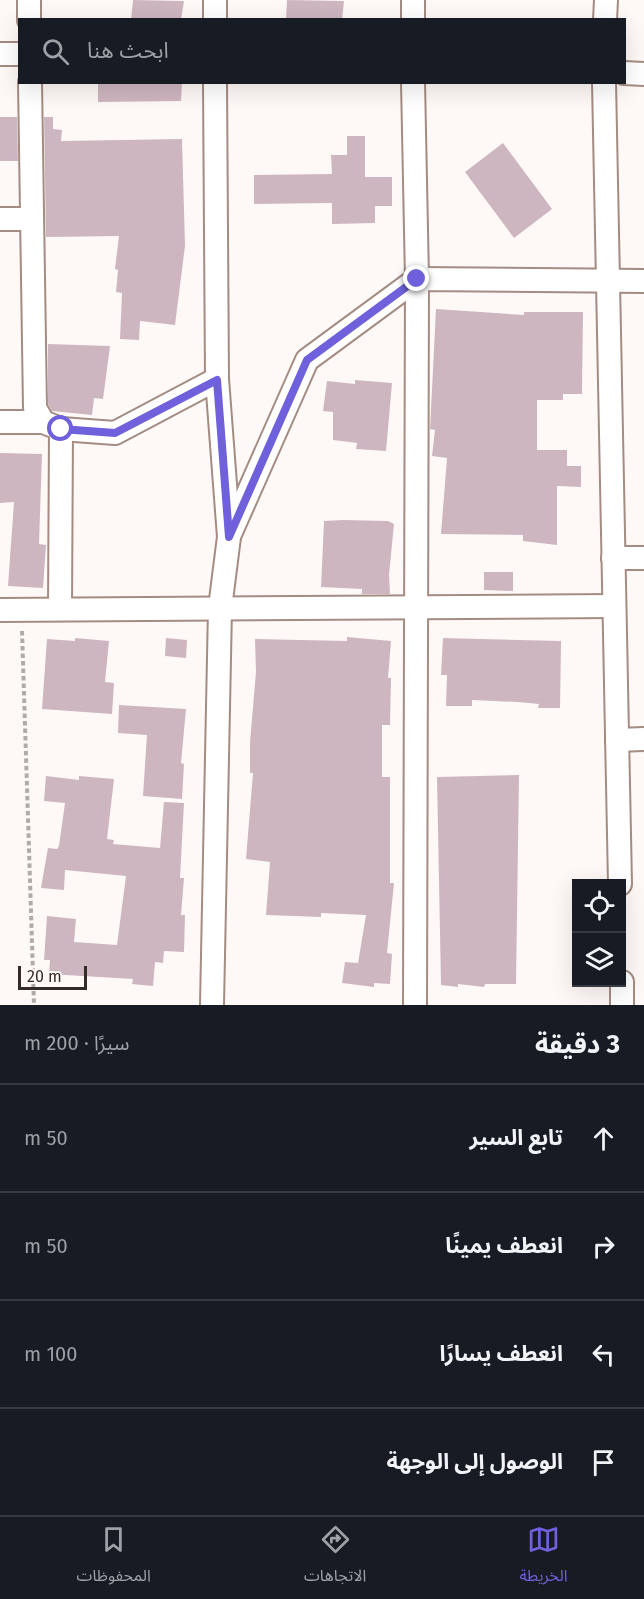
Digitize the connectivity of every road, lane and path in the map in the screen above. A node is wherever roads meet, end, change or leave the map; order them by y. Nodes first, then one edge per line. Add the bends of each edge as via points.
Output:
1 (29, 0) edge
2 (215, 0) edge
3 (413, 0) edge
4 (606, 0) edge
5 (29, 18) edge
6 (215, 18) edge
7 (413, 18) edge
8 (605, 18) edge
9 (0, 54) edge
10 (18, 54) edge
11 (626, 73) edge
12 (644, 74) edge
13 (30, 84) edge
14 (215, 84) edge
15 (413, 84) edge
16 (604, 84) edge
17 (0, 219) edge
18 (32, 219) junction
19 (417, 279) junction
20 (644, 281) edge
21 (608, 282) junction
22 (217, 380) junction
23 (0, 422) edge
24 (52, 425) junction
25 (229, 537) junction
26 (613, 558) junction
27 (644, 558) edge
28 (614, 606) junction
29 (220, 608) junction
30 (416, 608) junction
31 (60, 609) junction
32 (11, 610) edge
33 (644, 739) edge
34 (617, 740) junction
35 (620, 879) edge
36 (621, 987) edge
37 (34, 1005) edge
38 (212, 1005) edge
39 (415, 1005) edge
40 (622, 1005) edge

1 - 5 street
2 - 6 street
3 - 7 street
4 - 8 street
9 - 10 street
11 - 12 street
13 - 18 street
14 - 22 street
15 - 19 street
16 - 21 street
17 - 18 street
18 - 24 street via 35,408
19 - 21 street
19 - 25 street via 307,360
19 - 30 street
20 - 21 street
21 - 26 street
22 - 24 street via 115,433
22 - 25 street
23 - 24 street
24 - 31 street
25 - 29 street
26 - 27 street
26 - 28 street
28 - 30 street
28 - 34 street
29 - 30 street
29 - 31 street
29 - 38 street
30 - 39 street
31 - 32 street
32 - 37 path
33 - 34 street
34 - 35 street
36 - 40 street

